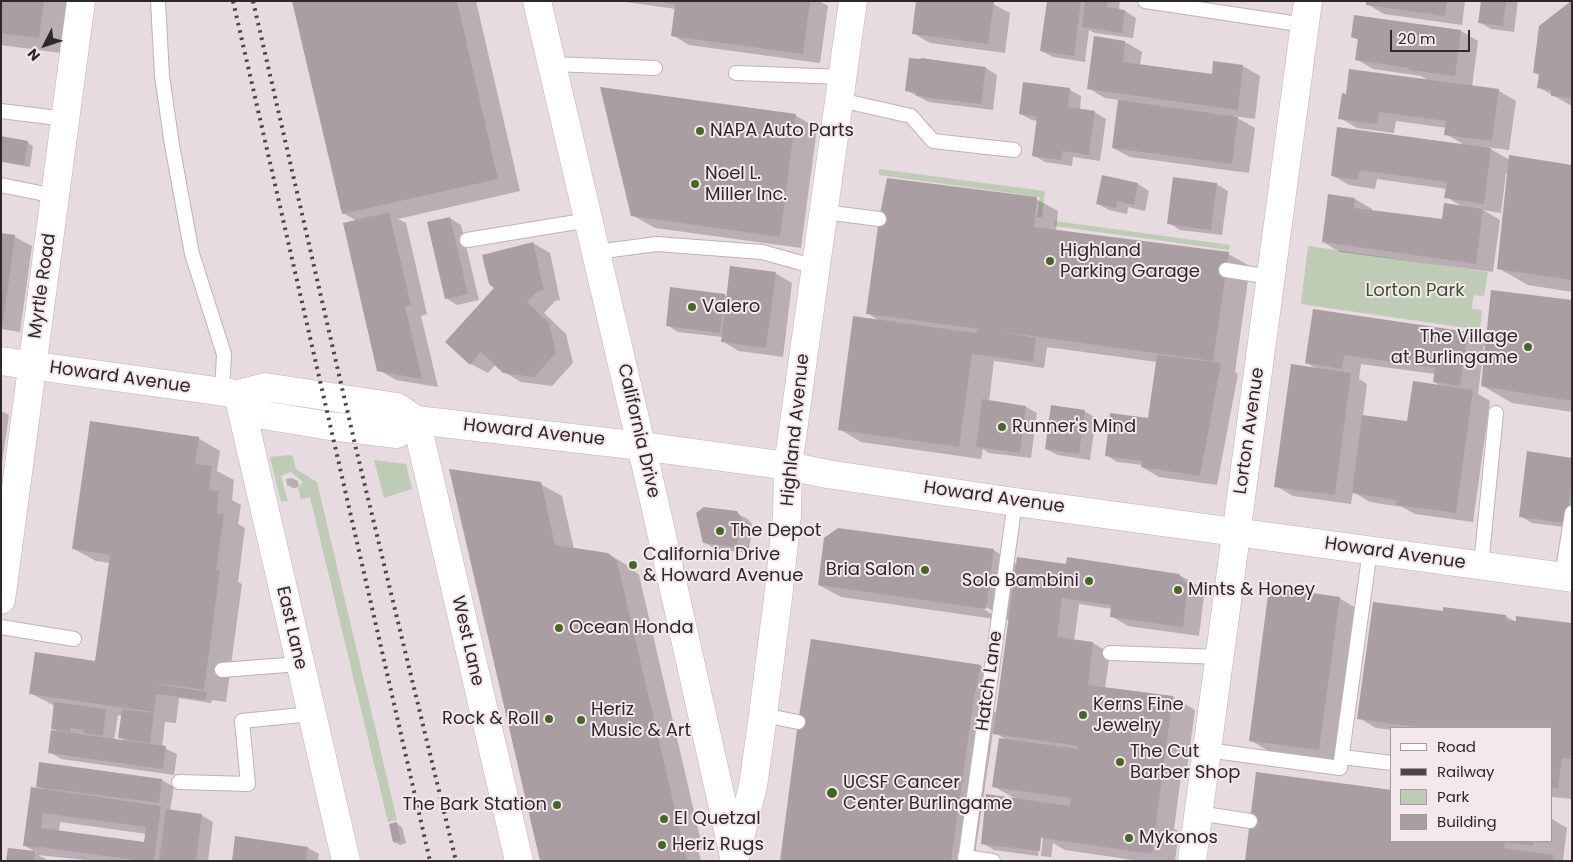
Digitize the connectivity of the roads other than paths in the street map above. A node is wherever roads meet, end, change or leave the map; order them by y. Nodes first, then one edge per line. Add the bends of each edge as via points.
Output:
1 (81, 1) edge
2 (158, 1) edge
3 (537, 1) edge
4 (853, 1) edge
5 (1145, 1) edge
6 (1307, 13) edge
7 (552, 64) junction
8 (655, 68) dead end
9 (736, 73) dead end
10 (841, 88) junction
11 (1, 111) edge
12 (66, 119) junction
13 (1014, 150) dead end
14 (1, 185) edge
15 (55, 196) junction
16 (824, 212) junction
17 (879, 219) dead end
18 (589, 220) junction
19 (466, 240) dead end
20 (596, 252) junction
21 (816, 268) junction
22 (1226, 270) dead end
23 (1271, 277) junction
24 (1, 361) edge
25 (33, 366) junction
26 (230, 393) junction
27 (1496, 413) dead end
28 (416, 420) junction
29 (641, 446) junction
30 (788, 466) junction
31 (1015, 502) junction
32 (1572, 513) edge
33 (1236, 532) junction
34 (1370, 550) junction
35 (1481, 565) junction
36 (1567, 577) edge
37 (1, 600) edge
38 (1, 627) edge
39 (74, 639) dead end
40 (1110, 653) dead end
41 (1220, 657) junction
42 (299, 664) junction
43 (222, 670) dead end
44 (311, 714) junction
45 (763, 715) junction
46 (798, 722) dead end
47 (1207, 750) junction
48 (1342, 757) junction
49 (1390, 763) edge
50 (179, 782) dead end
51 (1198, 813) junction
52 (1250, 821) dead end
53 (734, 859) edge
54 (965, 859) edge
55 (346, 861) edge
56 (519, 861) edge
57 (992, 861) edge
58 (1192, 861) edge

1 - 12 street, Myrtle Road
2 - 26 lane via 162,76 172,146 192,254 224,354
3 - 7 street, California Drive
4 - 10 street, Highland Avenue
5 - 6 lane
6 - 23 street, Lorton Avenue
7 - 8 lane
7 - 18 street, California Drive
9 - 10 lane
10 - 13 lane via 911,116 933,141
10 - 16 street, Highland Avenue
11 - 12 lane
12 - 15 street, Myrtle Road
14 - 15 lane
15 - 25 street, Myrtle Road
16 - 17 lane
16 - 21 street, Highland Avenue
18 - 19 lane
18 - 20 street, California Drive
20 - 21 lane via 656,244 762,252
20 - 29 street, California Drive
21 - 30 street, Highland Avenue
22 - 23 lane
23 - 33 street, Lorton Avenue
24 - 25 street, Howard Avenue
25 - 26 street, Howard Avenue
25 - 37 street, Myrtle Road
26 - 28 street via 263,415 320,424 397,434
26 - 42 street, East Lane
27 - 35 lane
28 - 29 street, Howard Avenue
28 - 56 street, West Lane
29 - 30 street, Howard Avenue
29 - 53 street, California Drive
30 - 31 street, Howard Avenue
30 - 45 street, Highland Avenue via 787,515
31 - 33 street, Howard Avenue
31 - 54 lane, Hatch Lane
32 - 36 lane
33 - 34 street, Howard Avenue
33 - 41 street, Lorton Avenue
34 - 35 street, Howard Avenue
34 - 48 lane
35 - 36 street, Howard Avenue
38 - 39 lane
40 - 41 lane
41 - 47 street, Lorton Avenue
42 - 43 lane
42 - 44 street, East Lane
44 - 50 lane via 242,721 248,784
44 - 55 street, East Lane
45 - 46 lane
45 - 53 street, Highland Avenue via 752,786
47 - 48 lane via 1340,768
47 - 51 street, Lorton Avenue
48 - 49 lane
51 - 52 lane
51 - 58 street, Lorton Avenue
54 - 57 lane

